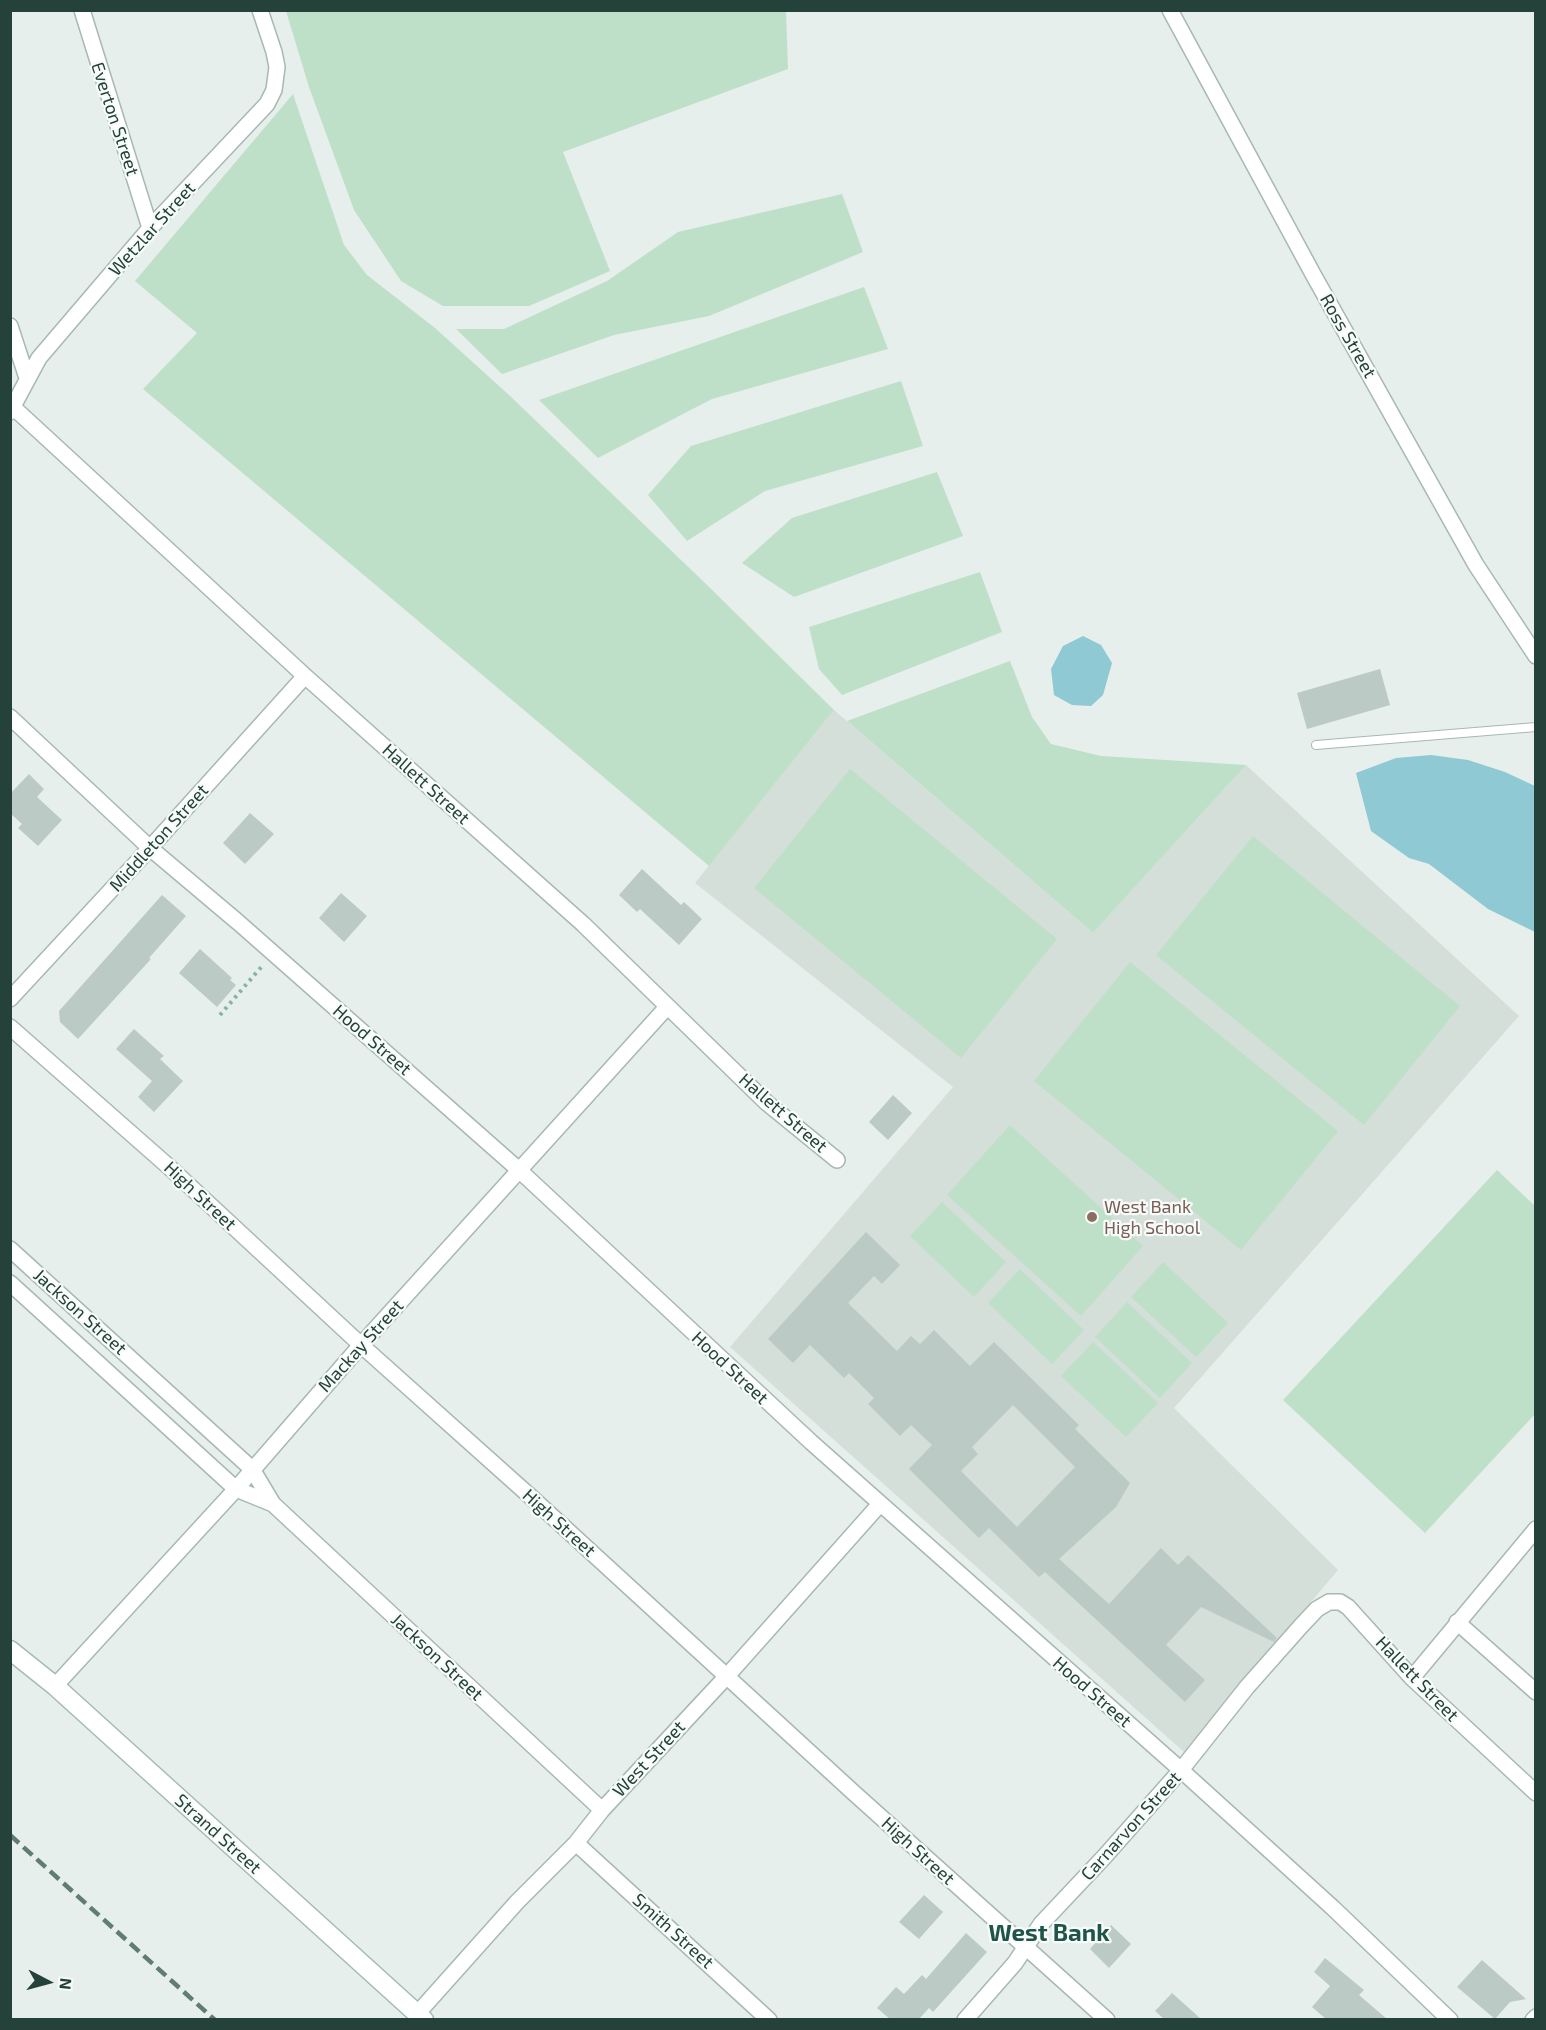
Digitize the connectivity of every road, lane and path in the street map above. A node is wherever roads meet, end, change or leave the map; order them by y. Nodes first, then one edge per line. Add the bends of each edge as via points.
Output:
1 (82, 10) edge
2 (260, 10) edge
3 (1170, 10) edge
4 (150, 228) junction
5 (10, 326) edge
6 (27, 378) junction
7 (12, 410) edge
8 (1536, 656) edge
9 (305, 676) junction
10 (10, 717) edge
11 (1536, 727) edge
12 (1316, 745) dead end
13 (150, 848) junction
14 (273, 953) junction
15 (10, 999) edge
16 (668, 1007) junction
17 (220, 1015) dead end
18 (10, 1027) edge
19 (837, 1160) dead end
20 (519, 1170) junction
21 (10, 1250) edge
22 (10, 1283) edge
23 (361, 1345) junction
24 (252, 1469) junction
25 (236, 1489) junction
26 (273, 1504) junction
27 (880, 1504) junction
28 (1536, 1529) edge
29 (1457, 1622) junction
30 (1296, 1632) joint
31 (10, 1650) edge
32 (727, 1676) junction
33 (1412, 1678) junction
34 (55, 1686) junction
35 (1536, 1692) edge
36 (1181, 1770) junction
37 (1536, 1793) edge
38 (602, 1810) junction
39 (576, 1843) junction
40 (1024, 1947) junction
41 (421, 2016) edge
42 (769, 2019) edge
43 (965, 2019) edge
44 (1107, 2019) edge
45 (1450, 2019) edge

1 - 4 street, Everton Street
2 - 4 street, Wetzlar Street via 277,68 267,104
3 - 8 street, Ross Street via 1476,565
4 - 6 street, Wetzlar Street via 39,358
5 - 6 street
6 - 7 street, Wetzlar Street
7 - 9 street, Hallett Street
9 - 13 street, Middleton Street
9 - 16 street, Hallett Street via 583,924
10 - 13 street, Hood Street
11 - 12 lane
13 - 14 street, Hood Street
13 - 15 street, Middleton Street
14 - 17 path
14 - 20 street, Hood Street
16 - 19 street, Hallett Street via 767,1103
16 - 20 street, Mackay Street
18 - 23 street, High Street via 168,1166
20 - 23 street, Mackay Street
20 - 27 street, Hood Street
21 - 24 street, Jackson Street
22 - 25 street, Jackson Street
23 - 24 street, Mackay Street
23 - 32 street, High Street
24 - 25 street, Mackay Street
24 - 26 street, Jackson Street
25 - 26 street, Jackson Street
25 - 34 street, Mackay Street
26 - 38 street, Jackson Street
27 - 32 street, West Street
27 - 36 street, Hood Street
28 - 29 street
29 - 33 street
29 - 35 street
30 - 33 street, Hallett Street via 1322,1605 1332,1601 1343,1603
30 - 36 street, Carnarvon Street
31 - 34 street, Strand Street
32 - 38 street, West Street
32 - 40 street, High Street
33 - 37 street, Hallett Street
34 - 41 street, Strand Street
36 - 40 street, Carnarvon Street
36 - 45 street, Hood Street
38 - 39 street, West Street
39 - 41 street, West Street via 517,1902
39 - 42 street, Smith Street
40 - 43 street, Carnarvon Street via 1015,1963
40 - 44 street, High Street

